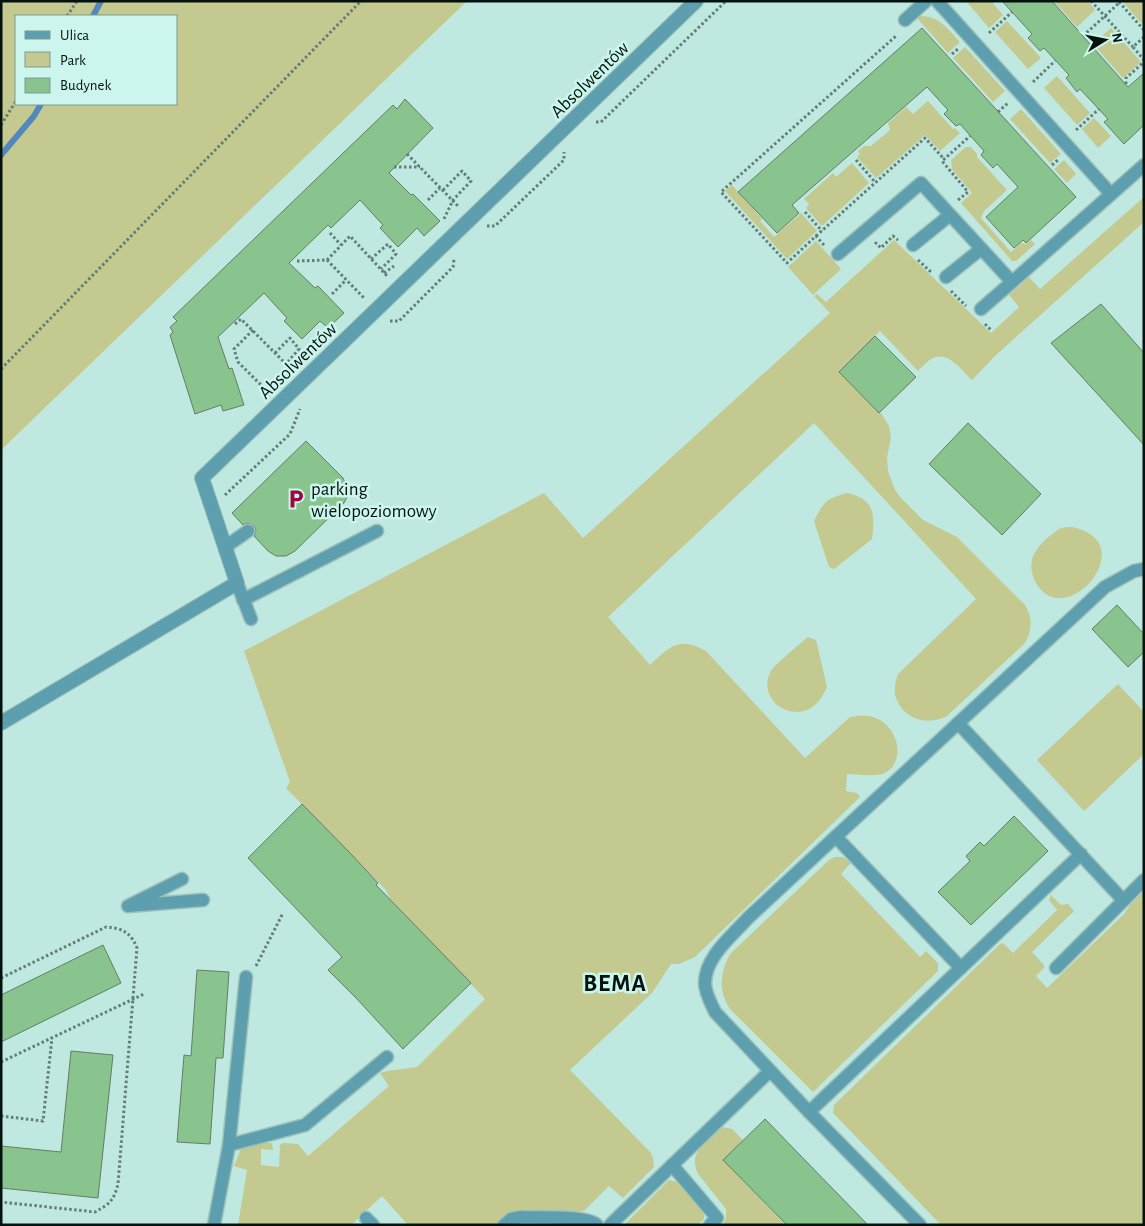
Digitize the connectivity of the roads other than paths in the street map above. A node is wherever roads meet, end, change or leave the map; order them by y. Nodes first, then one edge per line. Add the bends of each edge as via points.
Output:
1 (696, 1) edge
2 (926, 1) edge
3 (937, 1) edge
4 (901, 24) road end
5 (1144, 165) edge
6 (1111, 194) junction
7 (950, 215) junction
8 (909, 248) road end
9 (982, 249) junction
10 (833, 252) road end
11 (942, 280) road end
12 (1012, 282) junction
13 (981, 314) road end
14 (248, 531) dead end
15 (377, 531) dead end
16 (224, 547) junction
17 (1144, 569) edge
18 (237, 583) junction
19 (243, 600) junction
20 (251, 619) dead end
21 (1, 723) edge
22 (958, 723) junction
23 (836, 837) junction
24 (1081, 854) junction
25 (182, 879) dead end
26 (1144, 880) edge
27 (203, 900) dead end
28 (1124, 900) junction
29 (961, 968) junction
30 (1056, 968) dead end
31 (246, 977) road end
32 (387, 1057) dead end
33 (770, 1071) junction
34 (809, 1112) junction
35 (229, 1145) junction
36 (672, 1165) junction
37 (214, 1225) edge
38 (504, 1225) edge
39 (597, 1225) edge
40 (610, 1225) edge
41 (710, 1225) edge
42 (920, 1225) edge

1 - 16 street, Absolwentów via 202,478
2 - 4 lane
3 - 6 lane
5 - 6 lane
6 - 12 lane
7 - 8 lane
7 - 9 lane
7 - 10 lane via 921,183
9 - 11 lane
9 - 12 lane
12 - 13 lane
14 - 16 lane
15 - 19 lane
16 - 18 street, Absolwentów
17 - 22 lane via 1105,587
18 - 19 lane
18 - 21 street
19 - 20 lane
22 - 23 lane
22 - 24 lane
23 - 29 lane
23 - 33 lane via 748,918 712,958 708,970 705,982 715,1012
24 - 28 lane
24 - 29 lane
25 - 27 lane via 128,906
26 - 28 lane
28 - 30 lane
29 - 34 lane
31 - 35 lane
32 - 35 lane via 305,1125
33 - 34 lane
33 - 36 lane
34 - 42 lane
35 - 37 lane
36 - 40 lane
36 - 41 lane via 716,1218
38 - 39 lane via 521,1217 581,1218 593,1220

